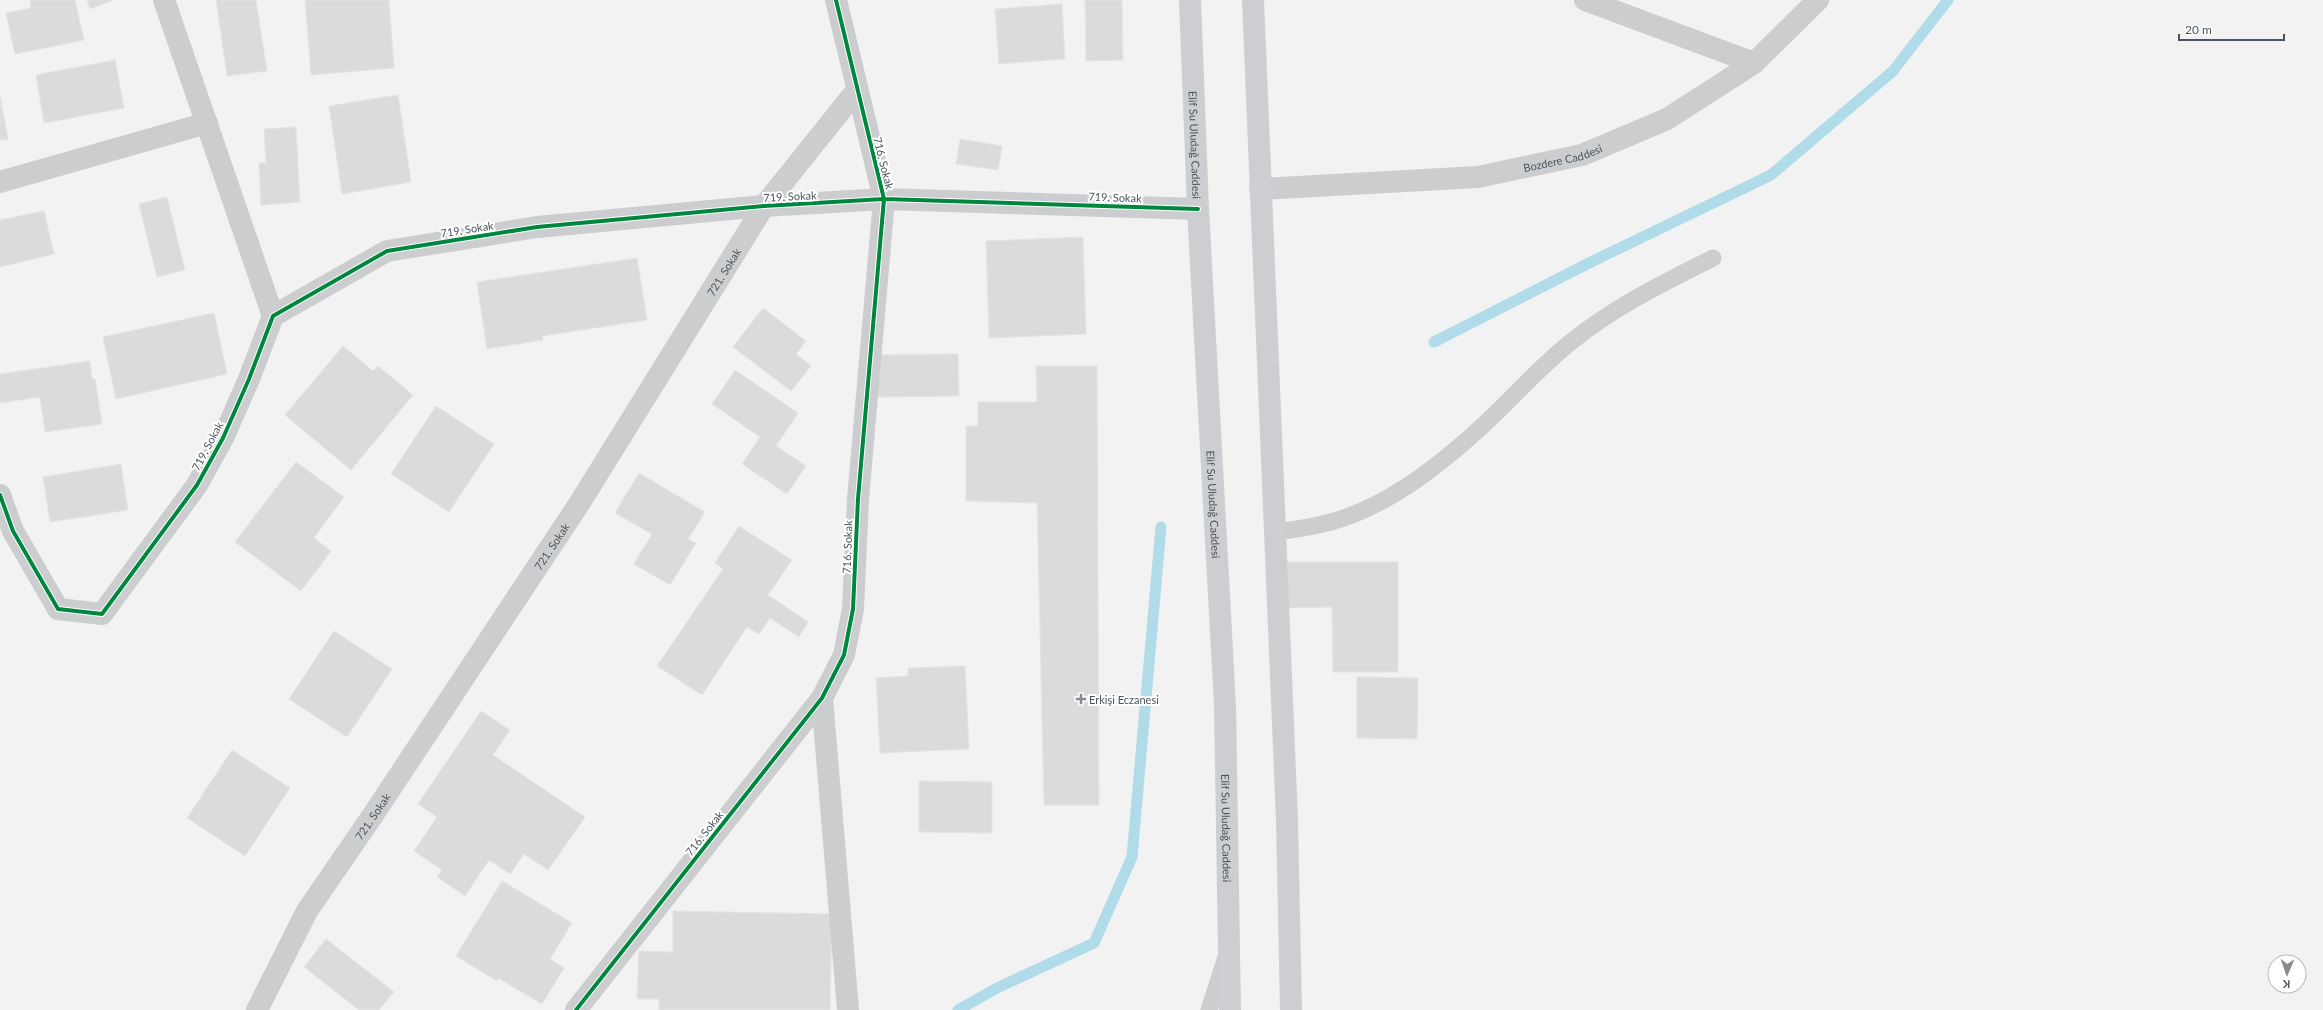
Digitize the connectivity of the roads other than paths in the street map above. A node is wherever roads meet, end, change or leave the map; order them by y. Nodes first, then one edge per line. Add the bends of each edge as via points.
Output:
1 (164, 0) edge
2 (836, 0) edge
3 (1190, 0) edge
4 (1252, 0) edge
5 (1585, 0) edge
6 (1818, 0) edge
7 (1754, 63) junction
8 (857, 90) junction
9 (207, 123) junction
10 (0, 182) edge
11 (1260, 189) junction
12 (884, 200) junction
13 (764, 206) junction
14 (1198, 209) junction
15 (1713, 258) dead end
16 (273, 316) junction
17 (0, 495) edge
18 (1274, 532) junction
19 (822, 698) junction
20 (1229, 946) junction
21 (257, 1010) edge
22 (576, 1010) edge
23 (848, 1010) edge
24 (1209, 1010) edge
25 (1230, 1010) edge
26 (1291, 1010) edge

1 - 9 street
2 - 8 street, 716. Sokak
3 - 14 main road, Elif Su Uludağ Caddesi
4 - 11 main road
5 - 7 street
6 - 7 street, Bozdere Caddesi
7 - 11 street, Bozdere Caddesi via 1666,119 1582,155 1478,178
8 - 12 street, 716. Sokak
8 - 13 street, 721. Sokak
9 - 10 street
9 - 16 street
11 - 18 main road
12 - 13 street, 719. Sokak
12 - 14 street, 719. Sokak
12 - 19 street, 716. Sokak via 858,499 853,609 844,655
13 - 16 street, 719. Sokak via 537,227 387,251
13 - 21 street, 721. Sokak via 579,504 307,911
14 - 20 main road, Elif Su Uludağ Caddesi via 1226,706
15 - 18 lane via 1642,293 1572,342 1536,372 1478,430 1446,457 1386,499 1332,522
16 - 17 street, 719. Sokak via 223,438 197,485 102,614 58,609 13,531
18 - 26 main road via 1287,821
19 - 22 street, 716. Sokak
19 - 23 street
20 - 24 lane
20 - 25 main road, Elif Su Uludağ Caddesi

